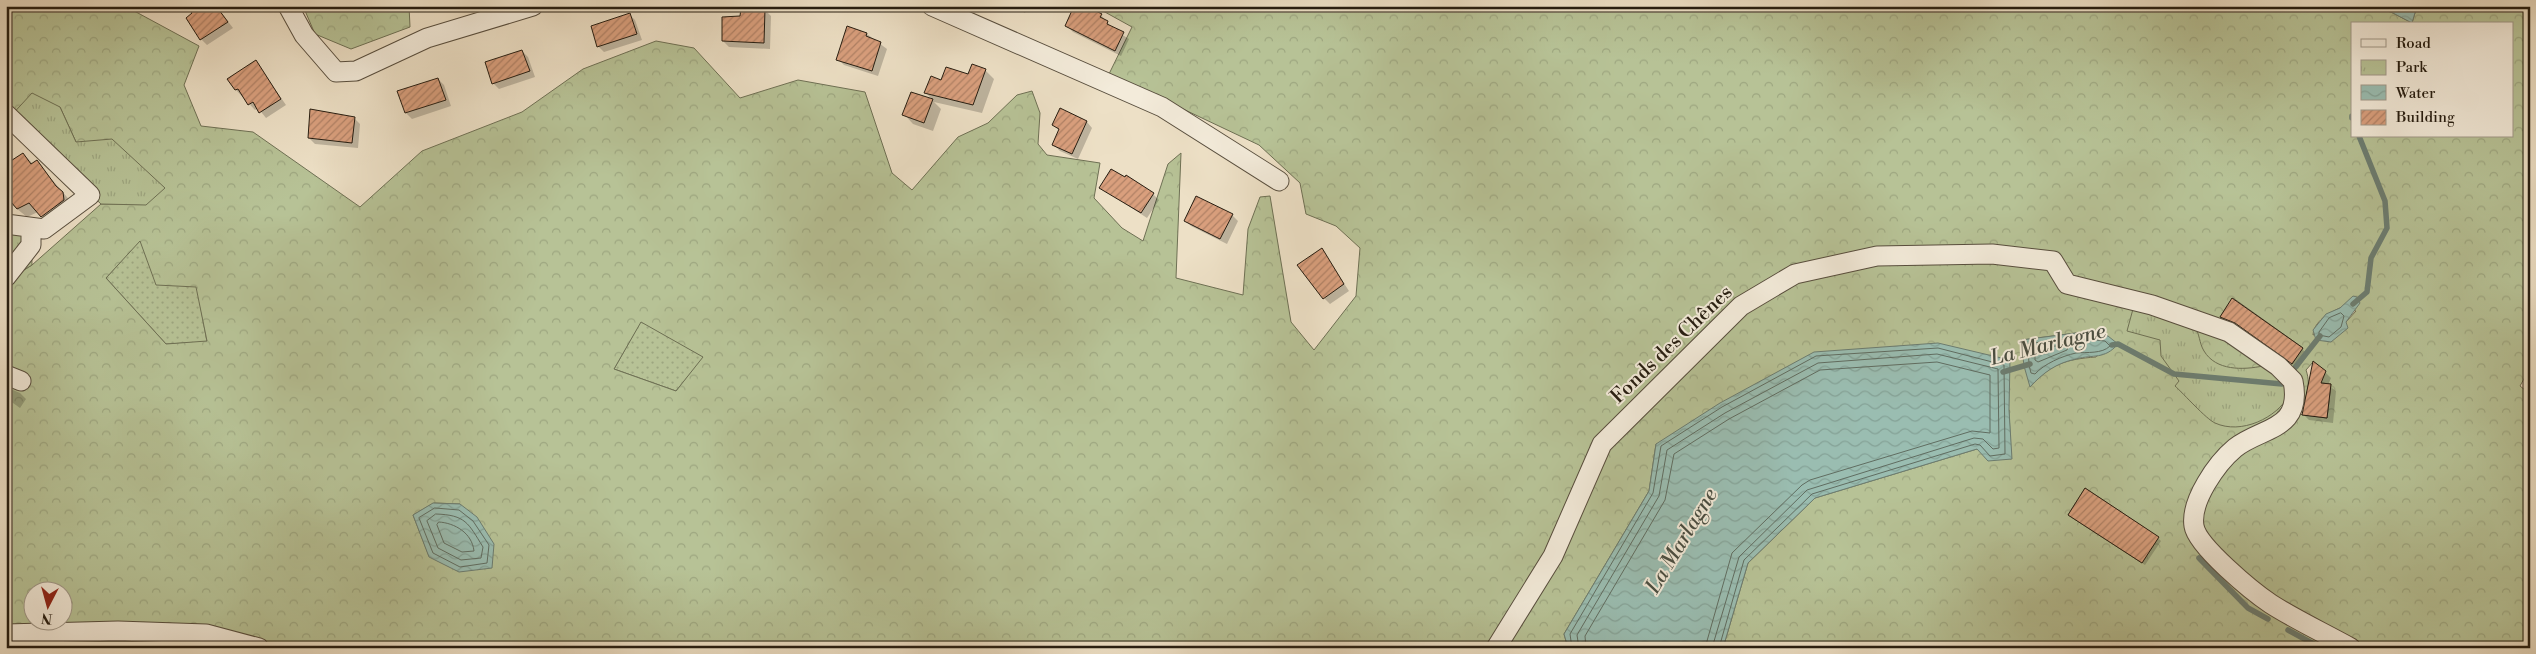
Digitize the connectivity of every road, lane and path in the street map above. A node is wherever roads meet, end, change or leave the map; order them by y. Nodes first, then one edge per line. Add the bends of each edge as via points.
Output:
1 (288, 6) edge
2 (533, 6) edge
3 (932, 6) edge
4 (6, 114) edge
5 (1279, 181) dead end
6 (6, 224) edge
7 (31, 229) junction
8 (6, 277) edge
9 (6, 634) edge
10 (259, 648) edge
11 (1496, 648) edge
12 (2351, 648) edge

1 - 2 street via 304,35 336,72 356,71 427,38
3 - 5 street via 1162,107
4 - 7 street via 90,195 44,229
6 - 7 street
7 - 8 street via 31,245
9 - 10 street via 118,631 206,634
11 - 12 street, Fonds des Chênes via 1553,556 1602,444 1741,306 1795,274 1877,256 1992,254 2053,261 2067,284 2152,305 2229,332 2278,366 2293,381 2294,399 2288,416 2273,430 2236,446 2219,463 2197,505 2194,525 2198,537 2215,557 2270,604

